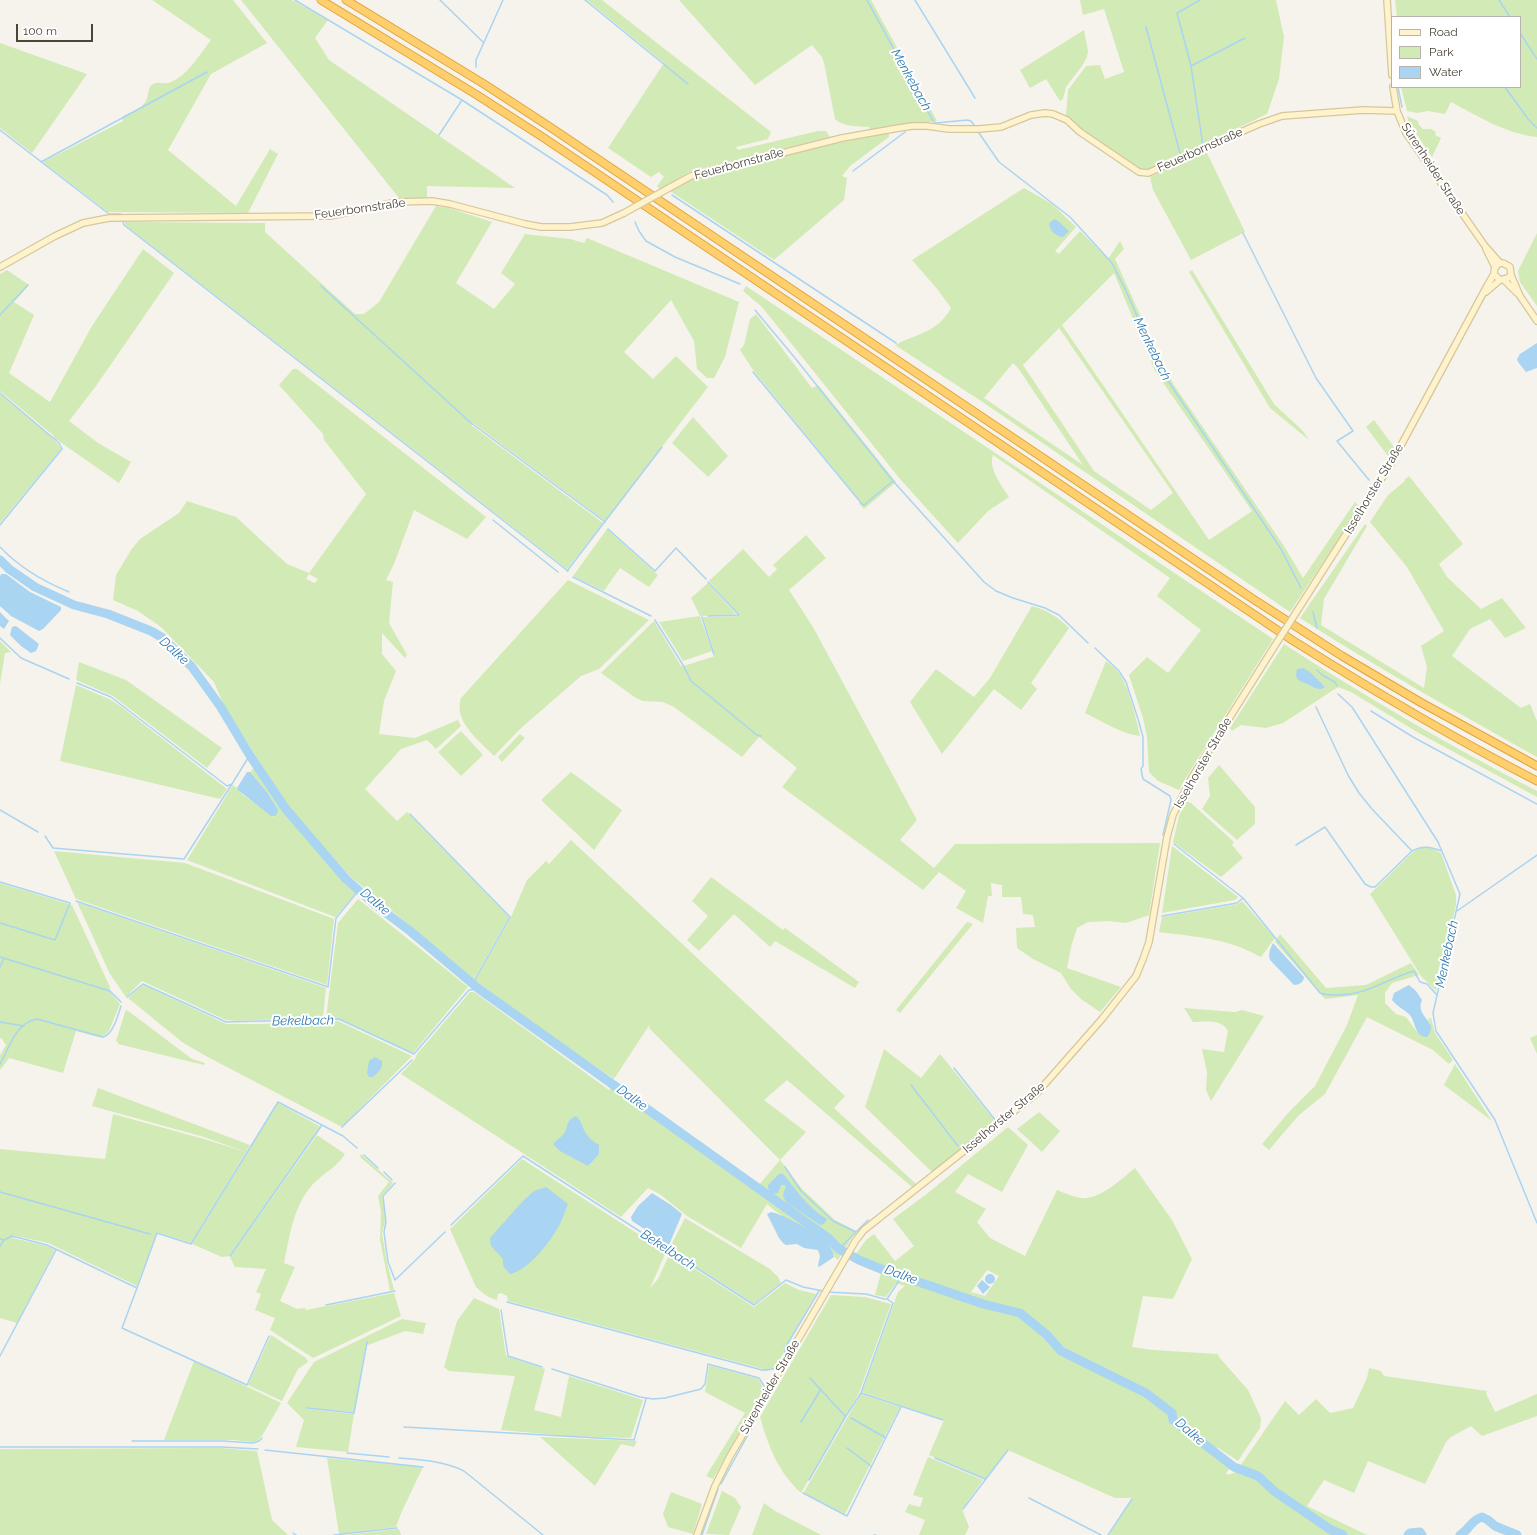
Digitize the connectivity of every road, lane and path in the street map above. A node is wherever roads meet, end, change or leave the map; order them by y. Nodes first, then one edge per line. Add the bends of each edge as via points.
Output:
1 (321, 0) edge
2 (346, 0) edge
3 (1387, 0) edge
4 (1391, 60) edge
5 (1393, 88) edge
6 (1398, 111) junction
7 (1498, 265) junction
8 (0, 267) edge
9 (1494, 274) junction
10 (1511, 275) junction
11 (1502, 280) junction
12 (1483, 295) junction
13 (1520, 296) junction
14 (1537, 320) edge
15 (1537, 766) edge
16 (1537, 781) edge
17 (852, 1245) joint
18 (697, 1535) edge

1 - 16 highway via 544,138 1274,628 1415,714
2 - 15 highway via 550,127 1336,652 1420,702
3 - 4 street
5 - 6 street, Sürenheider Straße
6 - 7 street, Sürenheider Straße via 1414,145
6 - 8 street, Feuerbornstraße, bridge via 1363,110 1282,116 1148,173 1133,169 1067,120 1053,114 1041,113 1001,127 964,130 912,126 842,138 691,176 624,213 602,223 579,227 541,227 432,201 397,202 330,216 109,218 83,223
7 - 9 street
7 - 10 street via 1508,265
9 - 11 street
9 - 12 street, Isselhorster Straße
10 - 11 street
10 - 13 street
11 - 12 street, Isselhorster Straße
11 - 13 street
12 - 17 street, Isselhorster Straße, bridge via 1392,462 1191,778 1173,815 1149,942 1136,976 1037,1093 864,1230
13 - 14 street
17 - 18 street, Sürenheider Straße via 729,1458 715,1486

